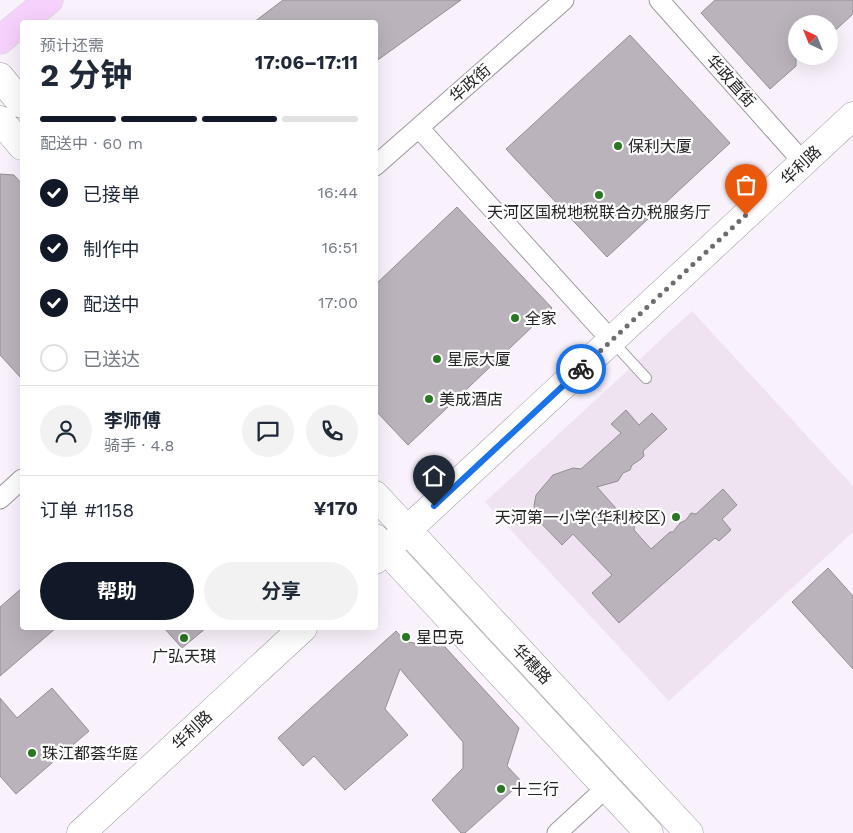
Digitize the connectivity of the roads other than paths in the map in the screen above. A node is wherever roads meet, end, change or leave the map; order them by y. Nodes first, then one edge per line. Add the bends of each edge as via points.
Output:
1 (49, 0) edge
2 (564, 0) edge
3 (659, 0) edge
4 (24, 20) edge
5 (20, 24) edge
6 (0, 40) edge
7 (0, 77) edge
8 (20, 102) edge
9 (853, 116) edge
10 (0, 120) edge
11 (419, 128) junction
12 (20, 144) edge
13 (803, 162) junction
14 (378, 163) edge
15 (611, 340) junction
16 (646, 378) dead end
17 (20, 481) edge
18 (378, 498) edge
19 (0, 499) edge
20 (407, 530) junction
21 (379, 549) edge
22 (301, 630) edge
23 (607, 787) junction
24 (81, 833) edge
25 (557, 833) edge
26 (649, 833) edge
27 (689, 833) edge

1 - 4 main road
2 - 11 street, 华政街
3 - 13 street, 华政直街
5 - 6 main road
7 - 8 street
9 - 13 street, 华利路
10 - 12 street
11 - 14 street, 华政街
11 - 15 street
13 - 15 street, 华利路
15 - 16 lane
15 - 20 street, 华利路
17 - 19 street
18 - 20 street, 华穗路
20 - 21 street, 华利路
20 - 27 street, 华穗路
21 - 23 street, 华穗路
22 - 24 street, 华利路
23 - 25 street
23 - 26 street, 华穗路

